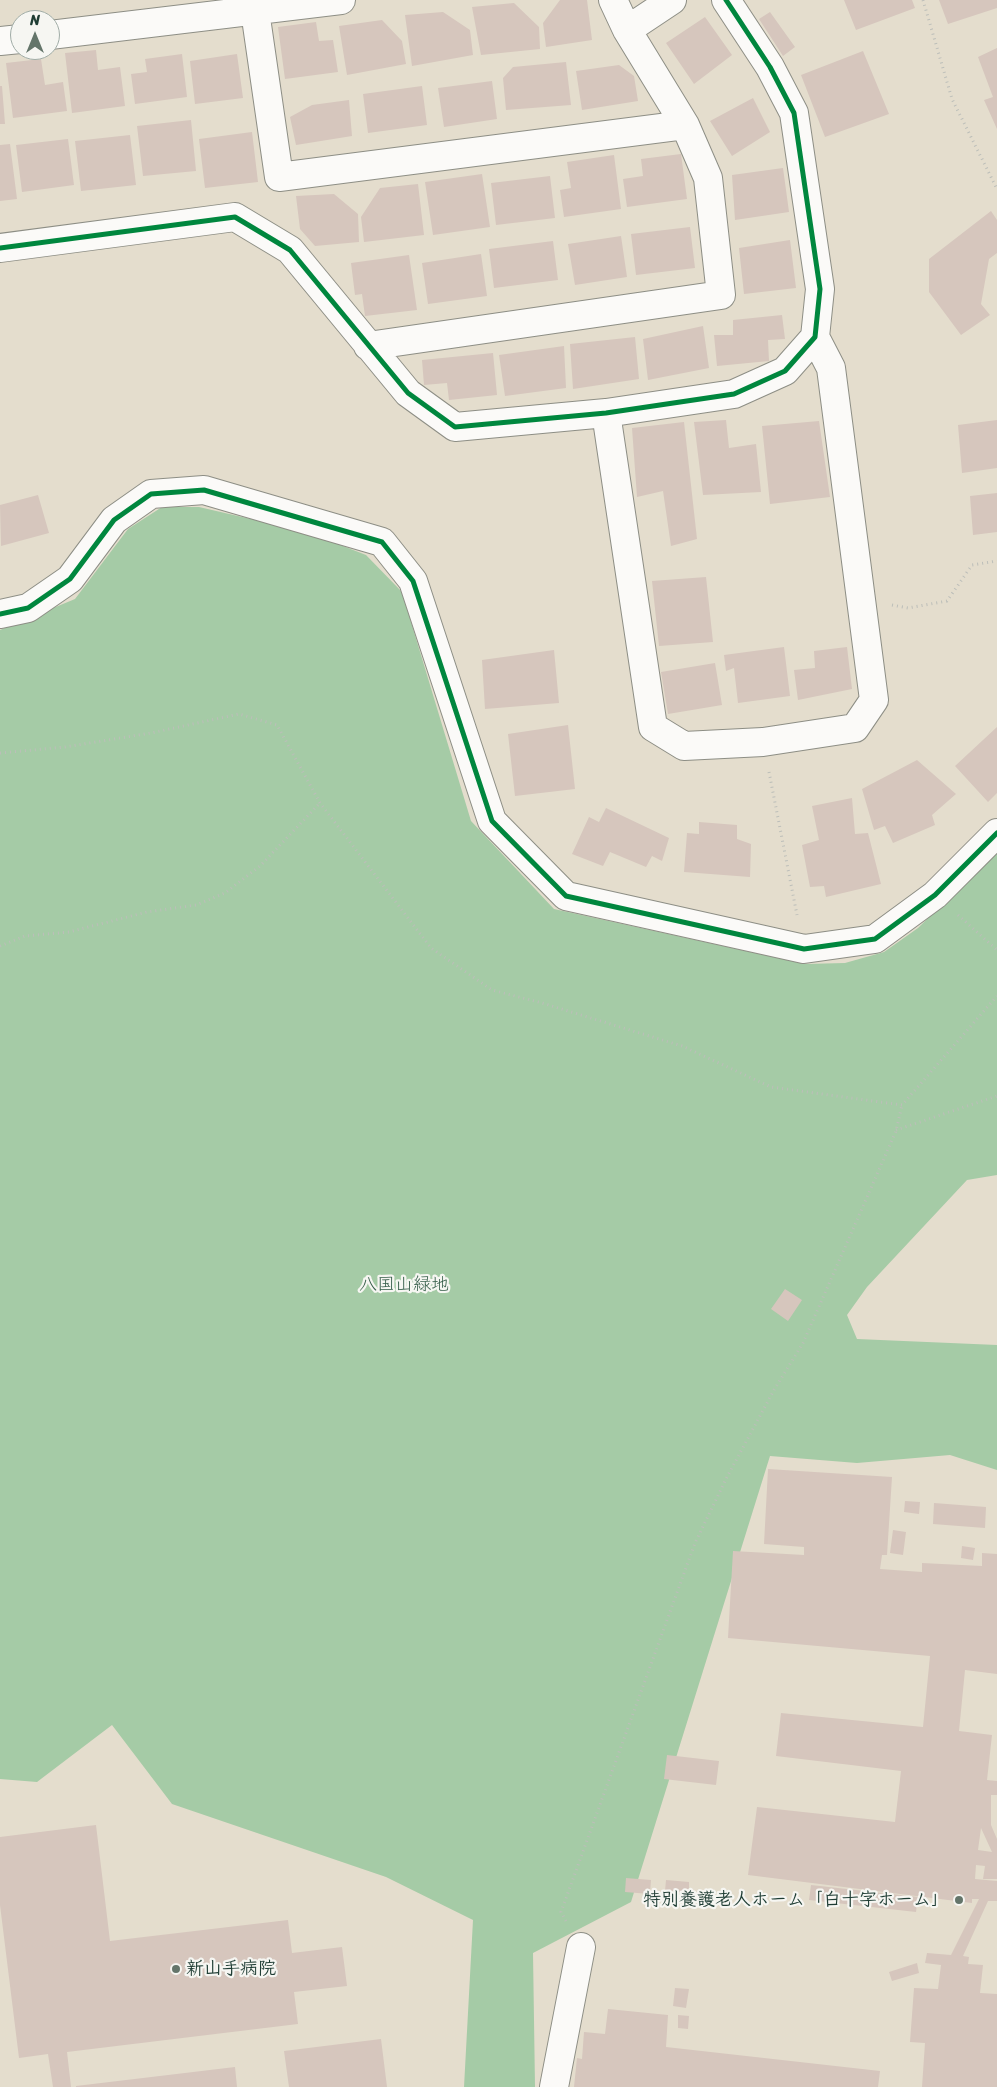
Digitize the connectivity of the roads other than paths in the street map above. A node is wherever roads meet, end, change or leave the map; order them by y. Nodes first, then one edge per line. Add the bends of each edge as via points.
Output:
1 (341, 0) edge
2 (614, 0) edge
3 (672, 0) edge
4 (726, 0) edge
5 (255, 11) junction
6 (627, 30) junction
7 (60, 34) edge
8 (685, 125) junction
9 (0, 248) edge
10 (815, 337) junction
11 (368, 346) junction
12 (606, 413) junction
13 (0, 614) edge
14 (997, 833) edge
15 (581, 1947) road end
16 (554, 2087) edge

1 - 5 street
2 - 6 street
3 - 6 street
4 - 10 street via 770,67 794,113 820,289
5 - 7 street
5 - 8 street via 279,177
6 - 8 street
8 - 11 street via 708,178 720,295
9 - 11 street via 236,216 290,250
10 - 12 street via 784,371 734,394
10 - 12 street via 831,368 874,700 855,728 763,742 684,746 653,727
11 - 12 street via 408,393 455,428
13 - 14 street via 28,608 70,580 114,520 151,494 204,490 382,542 413,581 492,821 566,896 804,949 875,938 935,895
15 - 16 street

